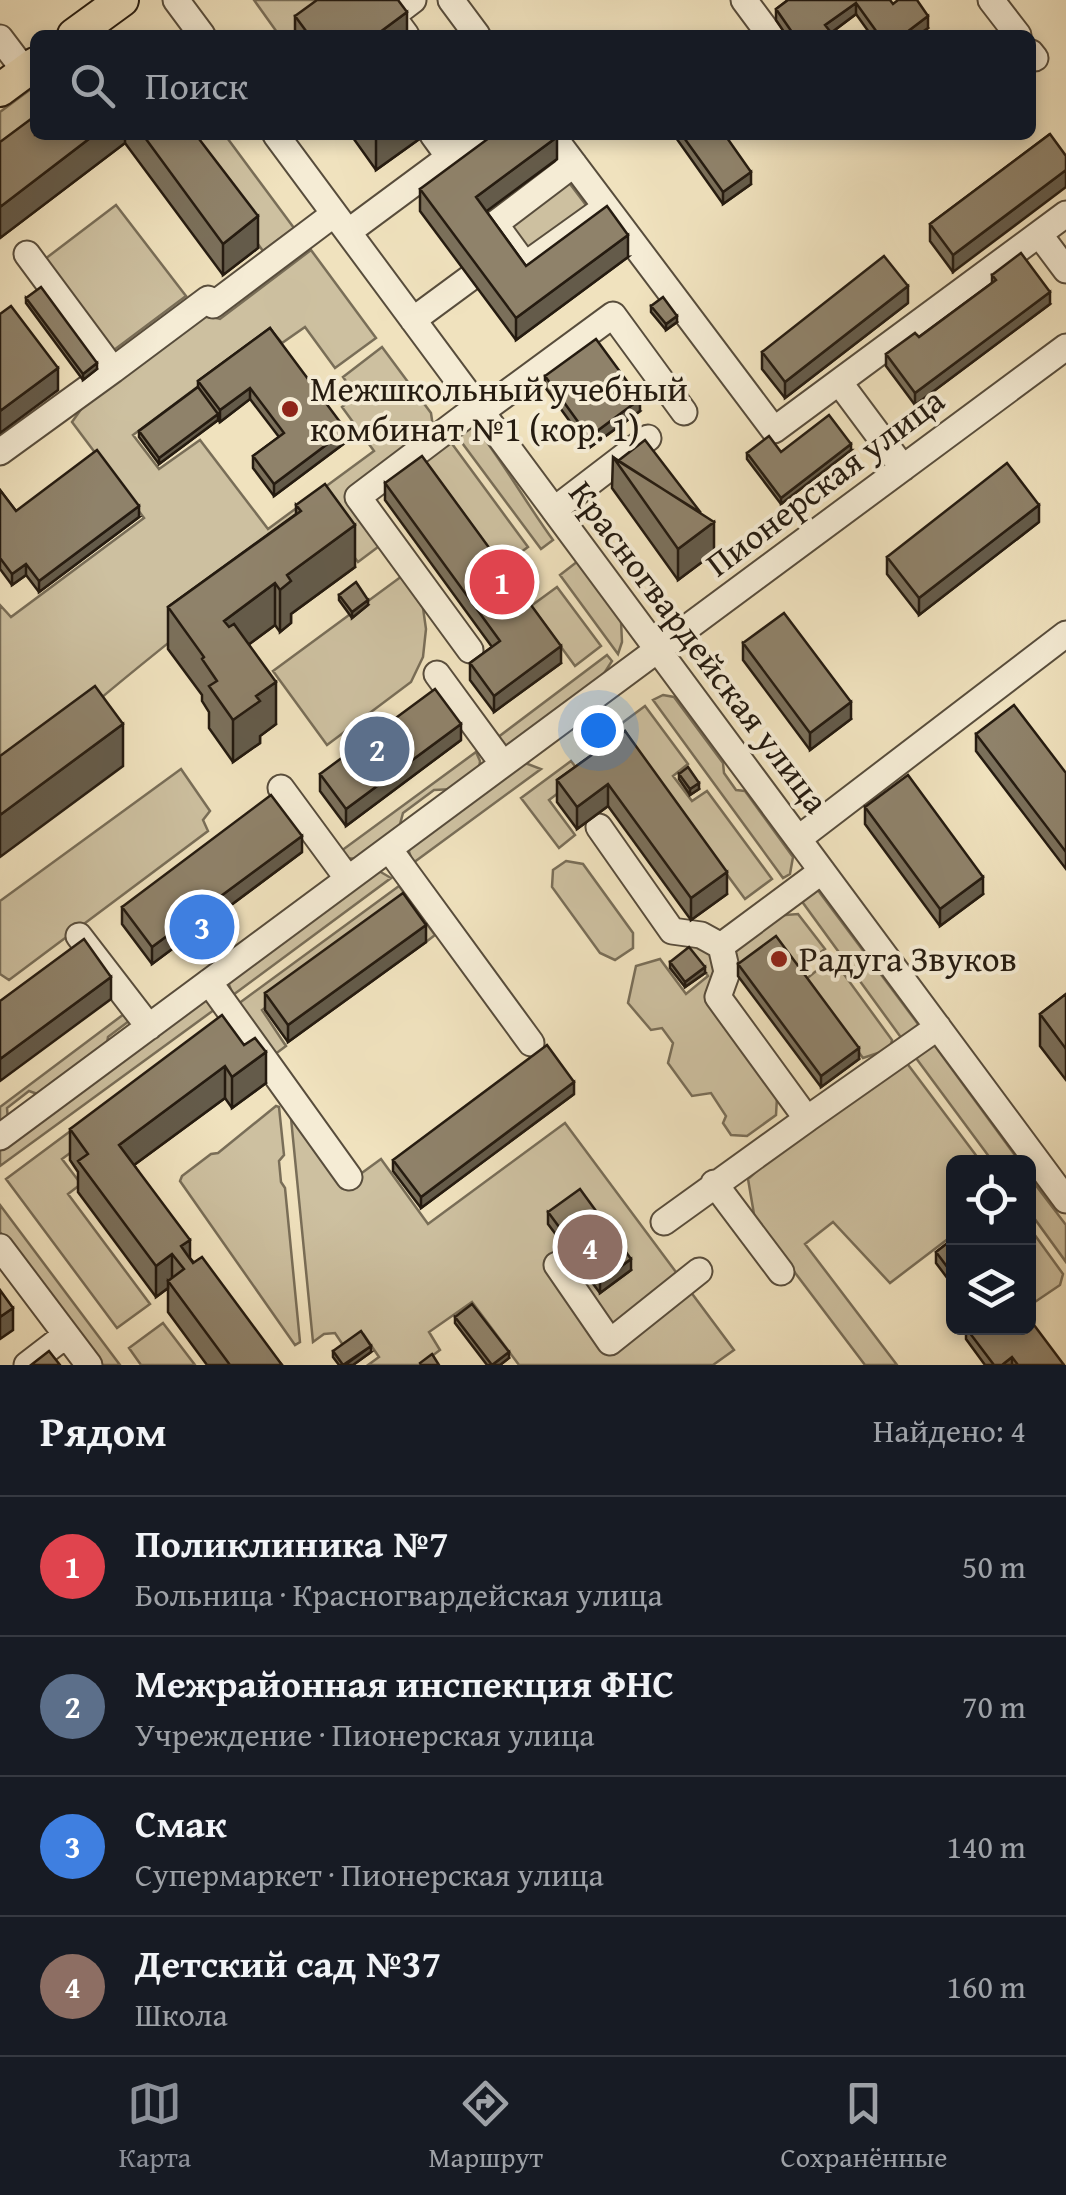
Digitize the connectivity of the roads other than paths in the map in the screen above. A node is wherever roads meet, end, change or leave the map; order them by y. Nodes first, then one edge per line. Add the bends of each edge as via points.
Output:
1 (122, 0) edge
2 (176, 0) edge
3 (414, 0) edge
4 (451, 0) edge
5 (744, 0) edge
6 (991, 0) edge
7 (81, 30) edge
8 (198, 30) edge
9 (402, 30) edge
10 (473, 30) edge
11 (766, 30) edge
12 (1014, 30) edge
13 (0, 38) edge
14 (20, 75) edge
15 (280, 140) edge
16 (437, 140) edge
17 (472, 140) edge
18 (556, 140) edge
19 (449, 157) junction
20 (574, 164) junction
21 (606, 206) junction
22 (1066, 214) edge
23 (341, 223) junction
24 (1039, 234) junction
25 (27, 254) dead end
26 (1066, 270) edge
27 (470, 278) edge
28 (413, 320) junction
29 (1066, 347) edge
30 (113, 370) junction
31 (839, 382) junction
32 (479, 410) junction
33 (684, 412) dead end
34 (648, 438) edge
35 (0, 452) edge
36 (904, 468) junction
37 (554, 510) junction
38 (1066, 634) edge
39 (470, 650) dead end
40 (658, 650) junction
41 (437, 674) dead end
42 (503, 764) junction
43 (281, 788) dead end
44 (599, 827) dead end
45 (798, 839) junction
46 (389, 849) junction
47 (822, 871) junction
48 (348, 879) junction
49 (78, 936) dead end
50 (720, 946) junction
51 (209, 982) junction
52 (149, 1027) junction
53 (938, 1028) junction
54 (531, 1043) dead end
55 (807, 1120) junction
56 (0, 1137) edge
57 (349, 1177) dead end
58 (714, 1184) junction
59 (1066, 1200) edge
60 (664, 1222) dead end
61 (0, 1247) edge
62 (557, 1265) dead end
63 (700, 1271) dead end
64 (781, 1272) dead end
65 (66, 1335) junction
66 (27, 1365) edge
67 (89, 1365) edge

1 - 7 main road
2 - 8 street
3 - 9 street via 392,16
4 - 10 street
5 - 11 street
6 - 12 street
13 - 14 street
15 - 23 street, Красногвардейская улица
16 - 19 street
17 - 19 street
18 - 20 street
19 - 23 street
20 - 21 street
20 - 21 street via 495,224 507,250 525,265
21 - 31 street via 774,430
22 - 24 street
23 - 28 street, Красногвардейская улица
23 - 30 street
24 - 26 street
24 - 31 street
25 - 30 street
27 - 28 street
28 - 32 street, Красногвардейская улица
29 - 36 street, Пионерская улица
30 - 35 street
31 - 36 street
32 - 33 street via 613,316
32 - 37 street, Красногвардейская улица
32 - 39 street via 358,497
34 - 37 street
36 - 40 street, Пионерская улица
37 - 40 street, Красногвардейская улица
38 - 45 street
40 - 42 street, Пионерская улица
40 - 45 street, Красногвардейская улица
41 - 42 street
42 - 46 street, Пионерская улица
43 - 48 street
44 - 50 street via 672,931
45 - 47 street, Красногвардейская улица
46 - 48 street, Пионерская улица
46 - 54 street
47 - 50 street
47 - 53 street, Красногвардейская улица
48 - 51 street, Пионерская улица
49 - 52 street
50 - 55 street via 727,972 718,997
51 - 52 street, Пионерская улица
51 - 57 street
52 - 56 street, Пионерская улица
53 - 55 street
53 - 59 street, Красногвардейская улица
55 - 58 street
58 - 60 street
58 - 64 street
61 - 65 street
62 - 63 street via 610,1342
65 - 66 street
65 - 67 street

